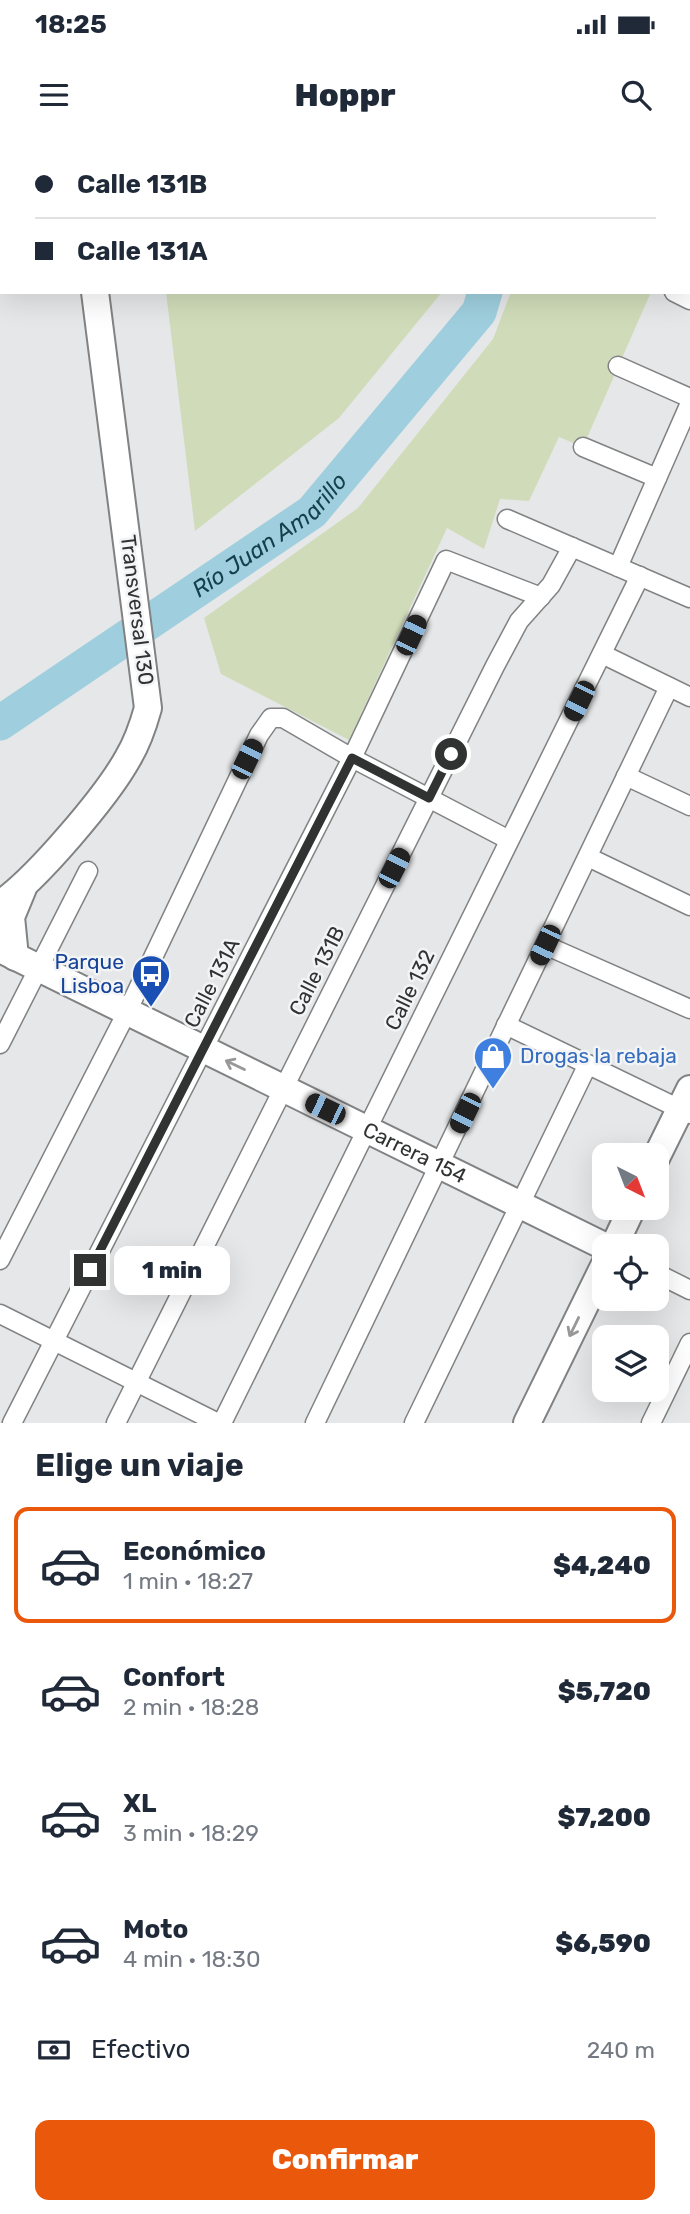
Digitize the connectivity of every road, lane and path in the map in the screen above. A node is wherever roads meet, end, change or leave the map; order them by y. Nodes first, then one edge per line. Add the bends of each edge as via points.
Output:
1 (95, 294) edge
2 (618, 366) dead end
3 (690, 400) edge
4 (583, 447) dead end
5 (657, 478) junction
6 (507, 519) dead end
7 (572, 547) junction
8 (618, 567) junction
9 (640, 576) junction
10 (541, 597) junction
11 (690, 598) edge
12 (601, 654) junction
13 (669, 687) junction
14 (690, 697) edge
15 (352, 758) junction
16 (626, 776) junction
17 (429, 798) junction
18 (690, 806) edge
19 (509, 841) junction
20 (587, 857) junction
21 (88, 871) dead end
22 (23, 888) junction
23 (0, 904) edge
24 (690, 906) edge
25 (545, 945) junction
26 (17, 958) edge
27 (690, 1009) edge
28 (127, 1012) junction
29 (506, 1026) junction
30 (0, 1044) edge
31 (204, 1050) junction
32 (588, 1063) junction
33 (284, 1089) junction
34 (687, 1104) edge
35 (367, 1130) junction
36 (665, 1143) edge
37 (439, 1165) junction
38 (519, 1205) junction
39 (592, 1240) edge
40 (0, 1260) edge
41 (669, 1280) edge
42 (592, 1290) edge
43 (690, 1290) edge
44 (0, 1314) edge
45 (53, 1341) junction
46 (690, 1343) edge
47 (136, 1382) junction
48 (12, 1423) edge
49 (116, 1423) edge
50 (220, 1423) edge
51 (315, 1423) edge
52 (414, 1423) edge
53 (527, 1423) edge
54 (652, 1423) edge

1 - 22 main road, Transversal 130 via 148,691 143,726 127,760
2 - 3 street
3 - 5 street
4 - 5 street
5 - 8 street
6 - 7 street
7 - 8 street
7 - 10 street, Calle 131B
8 - 9 street
9 - 11 street
9 - 12 street, Calle 132
10 - 15 street, Calle 131A via 446,560
10 - 17 street, Calle 131B via 519,621
12 - 13 street
12 - 19 street, Calle 132
13 - 14 street
13 - 16 street
15 - 17 street
15 - 28 street via 283,718 271,718
15 - 31 street, Calle 131A
16 - 18 street
16 - 20 street
17 - 19 street
17 - 33 street, Calle 131B
19 - 35 street, Calle 132
20 - 24 street
20 - 25 street
21 - 26 street
22 - 23 main road, Transversal 130
22 - 26 main road, Transversal 130 via 11,917
25 - 27 street
25 - 29 street
26 - 28 main road, Carrera 154
26 - 30 street
28 - 31 main road, Carrera 154
28 - 40 street
29 - 32 street
29 - 37 street
33 -> 31 main road, Carrera 154
31 - 45 street, Calle 131A
32 - 34 street
32 - 38 street
33 - 35 main road, Carrera 154
33 - 47 street, Calle 131B
34 - 36 main road
35 - 37 main road, Carrera 154
35 - 50 street, Calle 132
37 - 38 main road, Carrera 154
37 - 51 street
38 - 39 main road, Carrera 154
38 - 52 street
41 - 43 street
42 -> 53 main road
44 - 45 street
45 - 47 street
45 - 48 street, Calle 131A
46 - 54 street
47 - 49 street, Calle 131B
47 - 50 street

